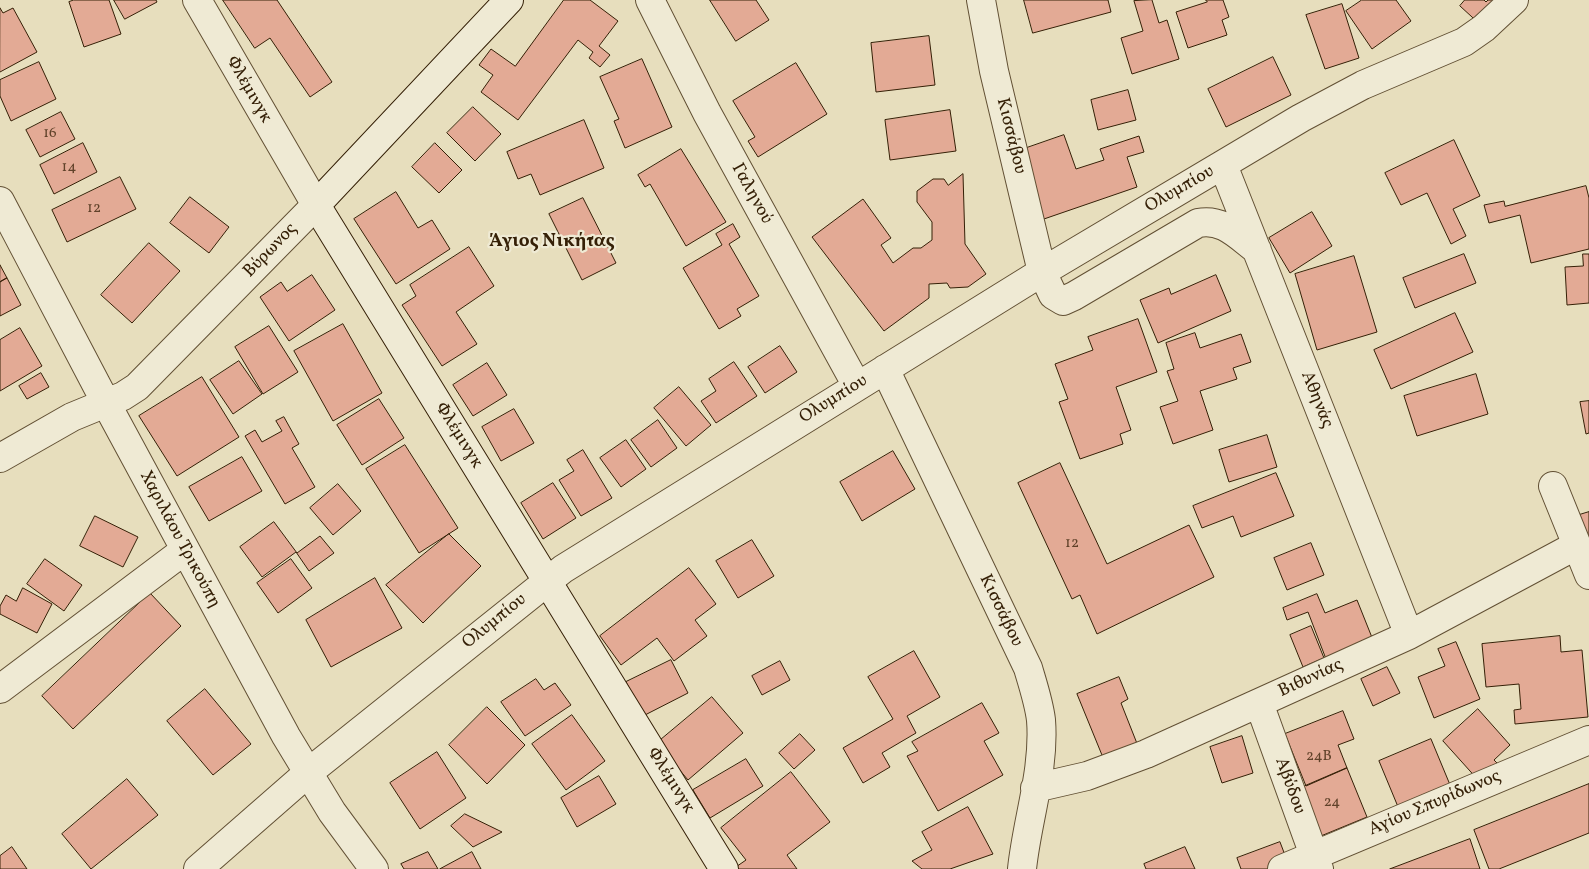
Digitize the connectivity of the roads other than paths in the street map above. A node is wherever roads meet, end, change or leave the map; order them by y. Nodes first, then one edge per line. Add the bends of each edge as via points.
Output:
1 (197, 0) edge
2 (509, 0) edge
3 (650, 0) edge
4 (981, 0) edge
5 (1514, 0) edge
6 (1223, 165) junction
7 (0, 202) edge
8 (316, 205) junction
9 (1257, 250) junction
10 (1042, 272) junction
11 (885, 369) junction
12 (857, 386) junction
13 (106, 403) junction
14 (0, 458) edge
15 (1554, 486) dead end
16 (1577, 546) junction
17 (185, 550) junction
18 (1589, 575) edge
19 (547, 580) junction
20 (1408, 634) junction
21 (0, 689) edge
22 (1259, 703) junction
23 (1589, 740) edge
24 (308, 772) junction
25 (1035, 788) junction
26 (1316, 862) edge
27 (198, 869) edge
28 (374, 869) edge
29 (724, 869) edge
30 (1022, 869) edge
31 (1282, 869) edge

1 - 8 street, Φλέμινγκ
2 - 8 street, Βύρωνος
3 - 12 street, Γαληνού via 707,113
4 - 10 street, Κισσάβου via 994,71
5 - 6 street, Ολυμπίου via 1464,42 1337,98
6 - 9 street, Αθηνάς
6 - 10 street, Ολυμπίου
7 - 13 street, Χαριλάου Τρικούπη
8 - 13 street, Βύρωνος via 147,379 129,393
8 - 19 street, Φλέμινγκ
9 - 10 street, Κισσάβου via 1219,222 1208,221 1176,234 1063,301 1053,295
9 - 20 street, Αθηνάς
10 - 11 street, Ολυμπίου
11 - 12 street, Ολυμπίου
11 - 25 street, Κισσάβου via 1028,668 1041,721
12 - 19 street, Ολυμπίου
13 - 14 street, Βύρωνος via 72,417
13 - 17 street, Χαριλάου Τρικούπη
15 - 16 street
16 - 18 street
16 - 20 street, Βιθυνίας
17 - 21 street
17 - 24 street, Χαριλάου Τρικούπη via 254,680
19 - 24 street, Ολυμπίου
19 - 29 street, Φλέμινγκ
20 - 22 street, Βιθυνίας
22 - 25 street, Βιθυνίας via 1146,754 1086,776
22 - 26 street, Αβύδου
23 - 26 street, Αγίου Σπυρίδωνος
24 - 27 street, Ολυμπίου
24 - 28 street, Χαριλάου Τρικούπη via 332,812
25 - 30 street, Κισσάβου
26 - 31 street, Αγίου Σπυρίδωνος

